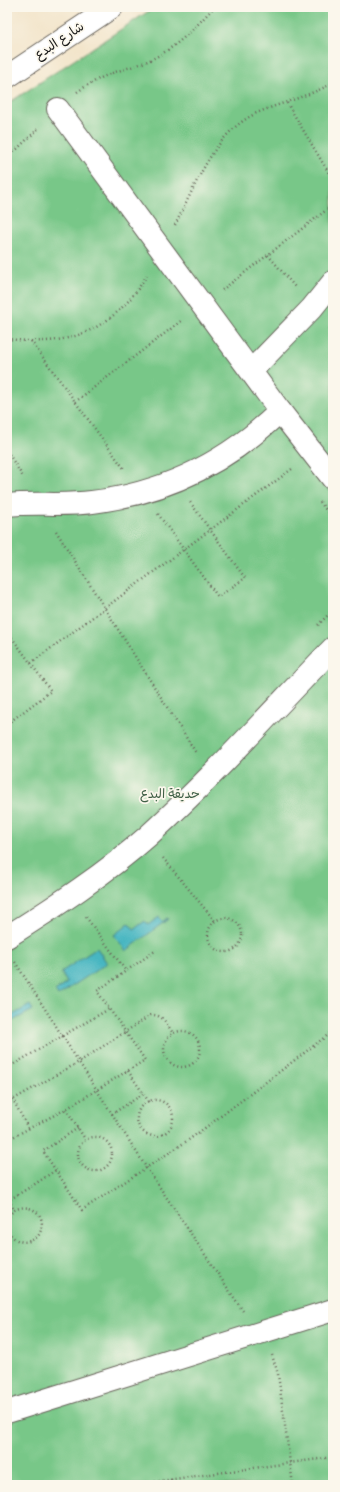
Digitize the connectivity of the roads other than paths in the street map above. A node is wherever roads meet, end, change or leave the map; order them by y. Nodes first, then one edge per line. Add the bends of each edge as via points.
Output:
1 (112, 7) edge
2 (7, 77) edge
3 (58, 109) road end
4 (333, 282) edge
5 (251, 371) junction
6 (280, 411) junction
7 (333, 479) edge
8 (7, 505) edge
9 (333, 648) edge
10 (7, 936) edge
11 (333, 1310) edge
12 (7, 1412) edge

1 - 2 street, شارع البدع
3 - 5 street
4 - 5 street via 312,308
5 - 6 street
6 - 7 street
6 - 8 street via 262,429 221,458 198,471 158,487 92,503
9 - 10 street via 210,776 147,837 71,895
11 - 12 street

